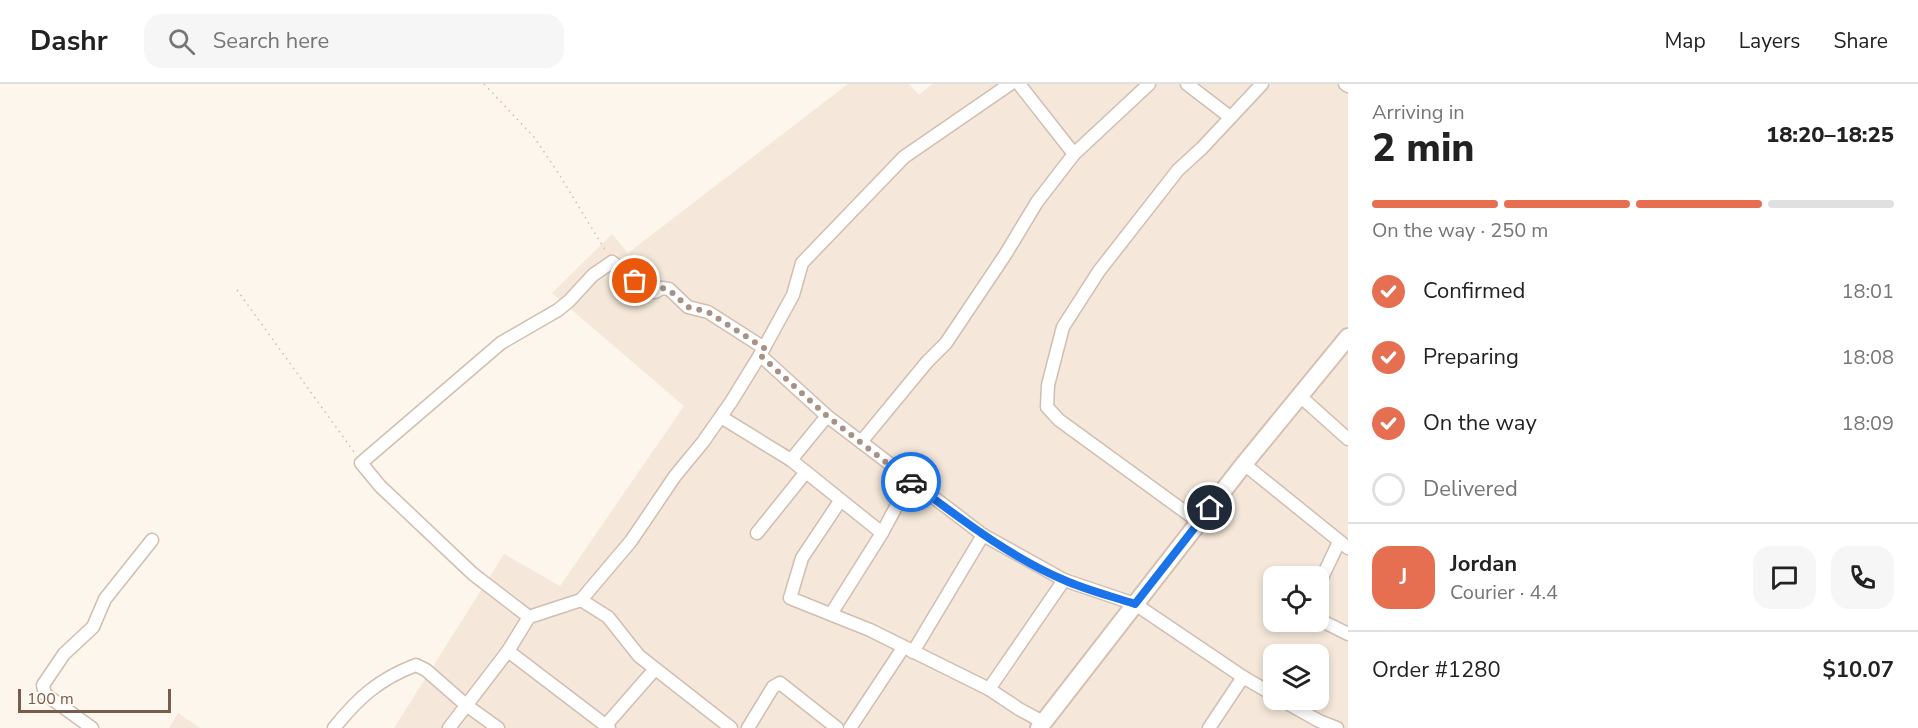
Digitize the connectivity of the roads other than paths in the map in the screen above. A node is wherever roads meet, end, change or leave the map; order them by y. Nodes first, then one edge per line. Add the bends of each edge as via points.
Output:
1 (1010, 84) edge
2 (1019, 84) edge
3 (1149, 84) edge
4 (1187, 84) edge
5 (1262, 84) edge
6 (1230, 117) junction
7 (1074, 154) junction
8 (1348, 337) edge
9 (762, 352) junction
10 (1301, 397) junction
11 (827, 416) junction
12 (721, 417) junction
13 (1348, 439) edge
14 (861, 442) junction
15 (791, 460) junction
16 (1244, 464) junction
17 (806, 472) junction
18 (910, 481) junction
19 (840, 501) junction
20 (1199, 522) junction
21 (882, 532) junction
22 (757, 533) dead end
23 (983, 535) junction
24 (152, 540) dead end
25 (1344, 545) edge
26 (1329, 569) edge
27 (1064, 580) junction
28 (581, 600) junction
29 (1135, 604) junction
30 (831, 614) junction
31 (529, 617) junction
32 (1329, 624) edge
33 (1348, 634) edge
34 (908, 650) junction
35 (508, 651) junction
36 (655, 669) junction
37 (1243, 677) junction
38 (989, 689) junction
39 (1263, 689) edge
40 (466, 705) junction
41 (1296, 710) edge
42 (1317, 724) edge
43 (1041, 725) edge
44 (608, 727) edge
45 (92, 728) edge
46 (334, 728) edge
47 (449, 728) edge
48 (498, 728) edge
49 (731, 728) edge
50 (748, 728) edge
51 (837, 728) edge
52 (850, 728) edge
53 (1209, 728) edge
54 (1337, 728) edge

1 - 9 street via 904,157 802,263 793,295
2 - 7 street
3 - 7 street
4 - 6 street
5 - 6 street
6 - 20 street via 1162,188 1099,271 1063,327 1048,385 1047,407 1059,420
7 - 14 street via 1037,202 946,344
8 - 10 main road
9 - 11 street
9 - 12 street
9 - 31 street via 708,312 688,307 669,290 647,290 612,262 558,310 501,343 361,463 473,574
10 - 13 street
10 - 16 main road
11 - 14 street
11 - 15 street
12 - 15 street
12 - 28 street via 631,541
14 - 18 street
15 - 17 street
16 - 20 main road
16 - 25 street
17 - 19 street
17 - 22 street
18 - 21 street
18 - 23 street
19 - 21 street
19 - 30 street via 802,558 790,596
20 - 29 main road
21 - 30 street
23 - 27 street
23 - 34 street
24 - 45 street via 105,599 93,627 64,654 43,685 45,694
25 - 26 street
27 - 29 street
27 - 38 street
28 - 31 street
28 - 36 street via 608,617 639,656
29 - 37 street
29 - 43 main road
30 - 34 street
31 - 35 street
32 - 33 street
34 - 38 street
34 - 52 street
35 - 40 street
35 - 44 street
36 - 44 street
36 - 49 street
37 - 39 street
37 - 53 street
38 - 43 street
40 - 46 street via 416,665 366,692
40 - 47 street
40 - 48 street
41 - 42 street
42 - 54 street
50 - 51 street via 773,687 780,683

